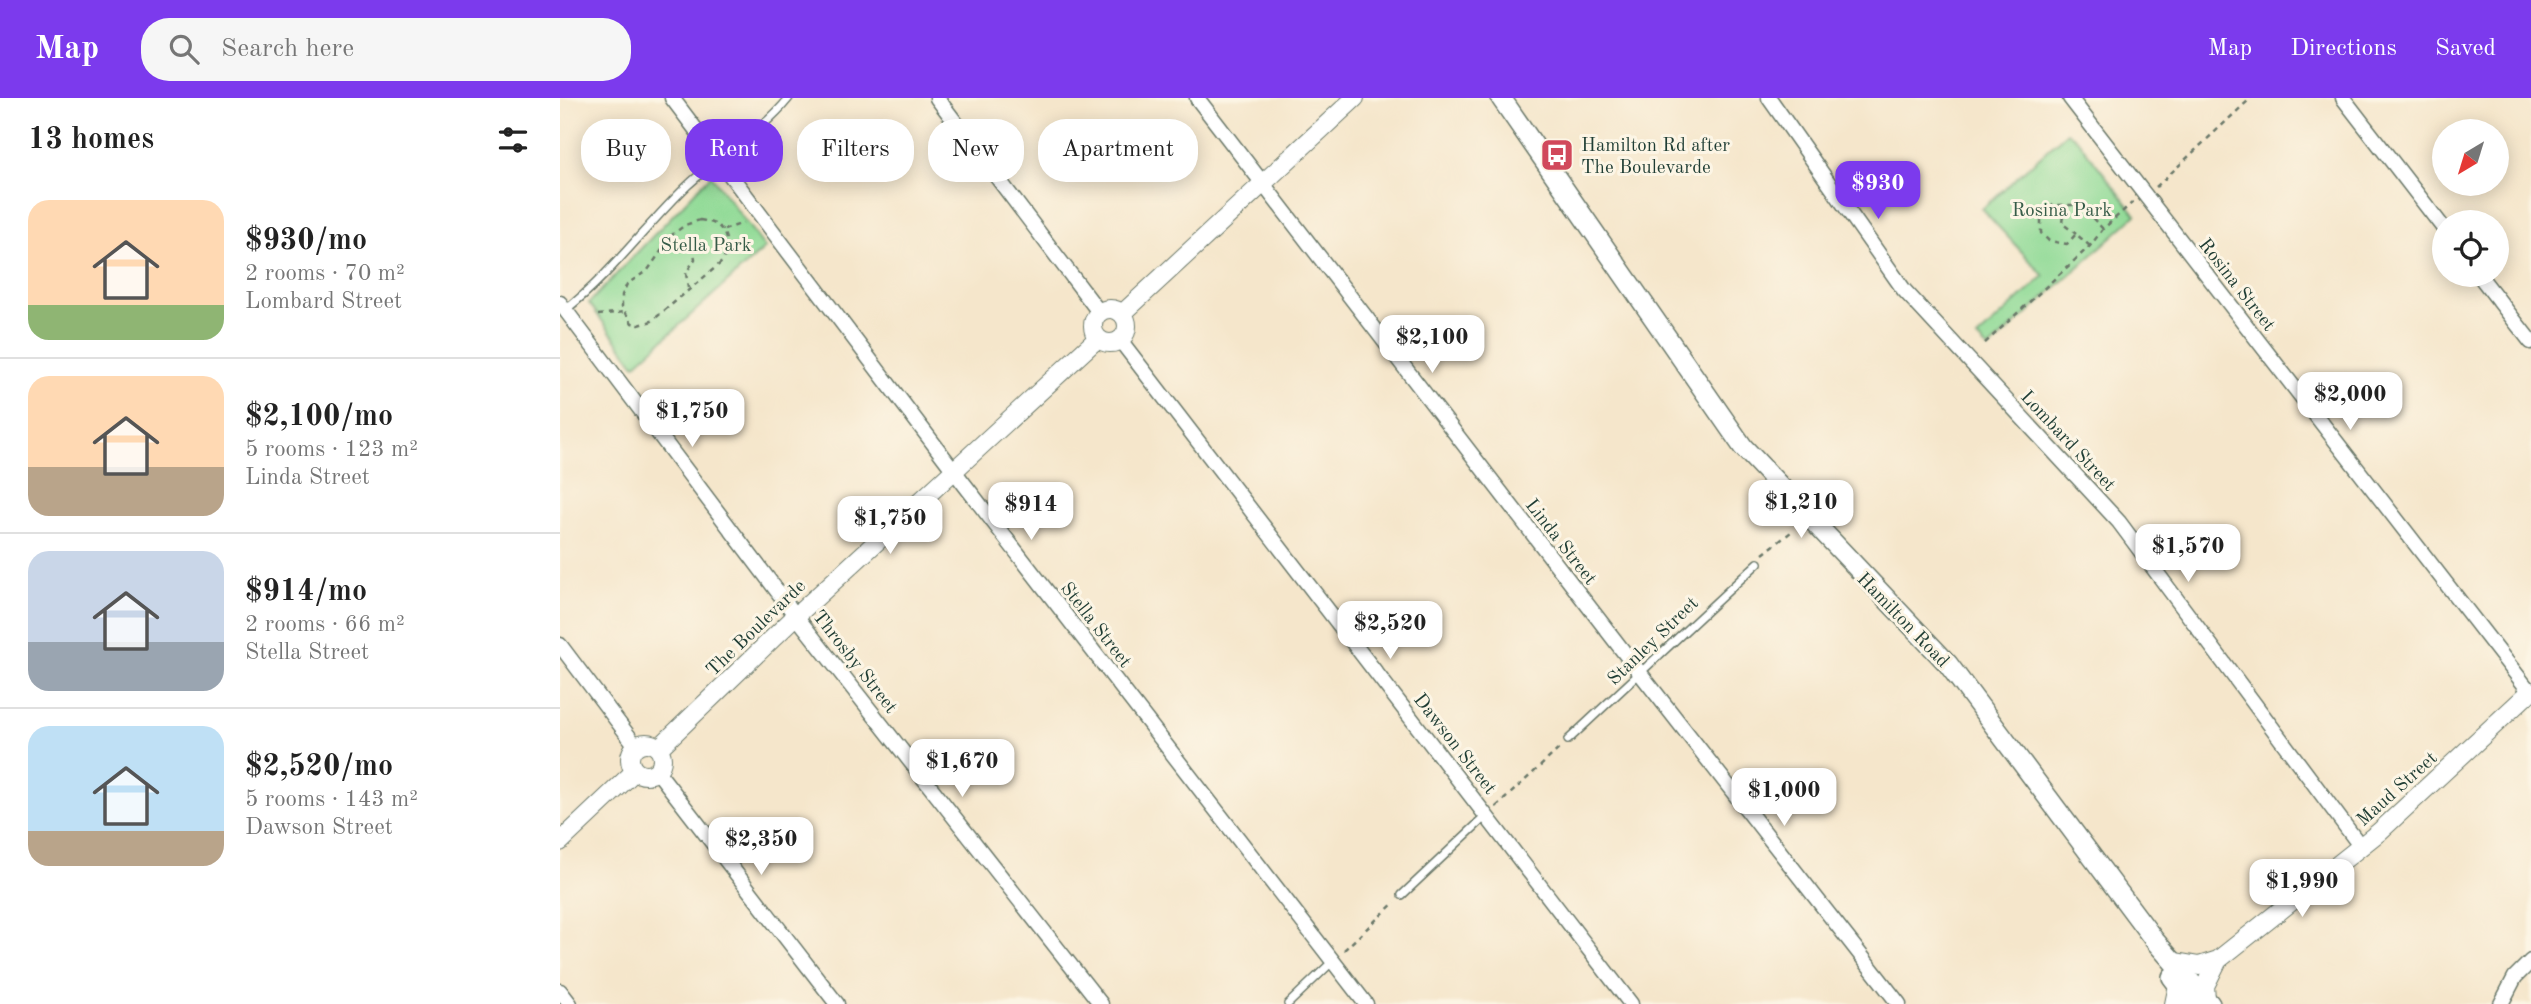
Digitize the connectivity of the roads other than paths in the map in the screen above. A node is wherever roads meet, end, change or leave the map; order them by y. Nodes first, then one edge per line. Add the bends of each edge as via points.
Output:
1 (672, 98) edge
2 (789, 98) edge
3 (937, 98) edge
4 (1198, 98) edge
5 (1355, 98) edge
6 (1501, 98) edge
7 (1769, 98) edge
8 (2070, 98) edge
9 (2343, 98) edge
10 (688, 119) edge
11 (769, 119) edge
12 (692, 182) edge
13 (735, 182) edge
14 (1263, 184) junction
15 (2432, 213) edge
16 (2488, 287) edge
17 (562, 309) edge
18 (1100, 312) junction
19 (1122, 314) junction
20 (1098, 338) junction
21 (1120, 340) junction
22 (2531, 342) edge
23 (954, 471) junction
24 (1758, 563) road end
25 (796, 616) junction
26 (560, 645) edge
27 (1640, 673) junction
28 (2530, 692) edge
29 (1569, 740) road end
30 (636, 746) junction
31 (659, 748) junction
32 (635, 771) junction
33 (657, 771) junction
34 (1487, 815) junction
35 (560, 842) edge
36 (2361, 847) junction
37 (1402, 894) road end
38 (2155, 941) junction
39 (2218, 960) junction
40 (1333, 961) junction
41 (2531, 961) edge
42 (2176, 962) junction
43 (560, 991) edge
44 (2176, 994) edge
45 (2203, 1002) edge
46 (570, 1004) edge
47 (836, 1004) edge
48 (1101, 1004) edge
49 (1288, 1004) edge
50 (1366, 1004) edge
51 (1631, 1004) edge
52 (1899, 1004) edge
53 (2501, 1004) edge

1 - 10 street, Stella Street
2 - 11 lane
3 - 18 street
4 - 14 street, Linda Street
5 - 14 street
6 - 38 main road, Hamilton Road via 1743,447 1948,664
7 - 36 street, Lombard Street via 1904,290 2119,522
8 - 28 street, Rosina Street
9 - 15 street
12 - 17 lane via 614,265
13 - 23 street, Stella Street
14 - 19 street
14 - 27 street, Linda Street
16 - 22 street
17 - 25 street, Throsby Street
18 - 19 street via 1109,309
18 - 20 street via 1093,325
19 - 21 street via 1127,330
20 - 21 street via 1111,343
20 - 23 street, The Boulevarde
21 - 34 street, Dawson Street
23 - 25 street, The Boulevarde
23 - 40 street, Stella Street
24 - 27 lane, Stanley Street
25 - 31 street, The Boulevarde
25 - 48 street, Throsby Street
26 - 30 street
27 - 29 lane, Stanley Street
27 - 52 street, Linda Street
28 - 36 street, Maud Street
30 - 31 street via 650,743
30 - 32 street via 629,758
31 - 33 street via 662,762
32 - 33 street via 643,775
32 - 35 street
33 - 47 street
34 - 37 lane
34 - 51 street, Dawson Street
36 - 39 street, Maud Street
38 - 42 main road, Hamilton Road
38 - 44 main road, Hamilton Road
39 - 42 street via 2199,966
39 - 45 street
40 - 49 lane
40 - 50 street, Stella Street
41 - 53 street via 2515,977
42 - 45 main road, Hamilton Road
43 - 46 street
44 - 45 main road, Hamilton Road

